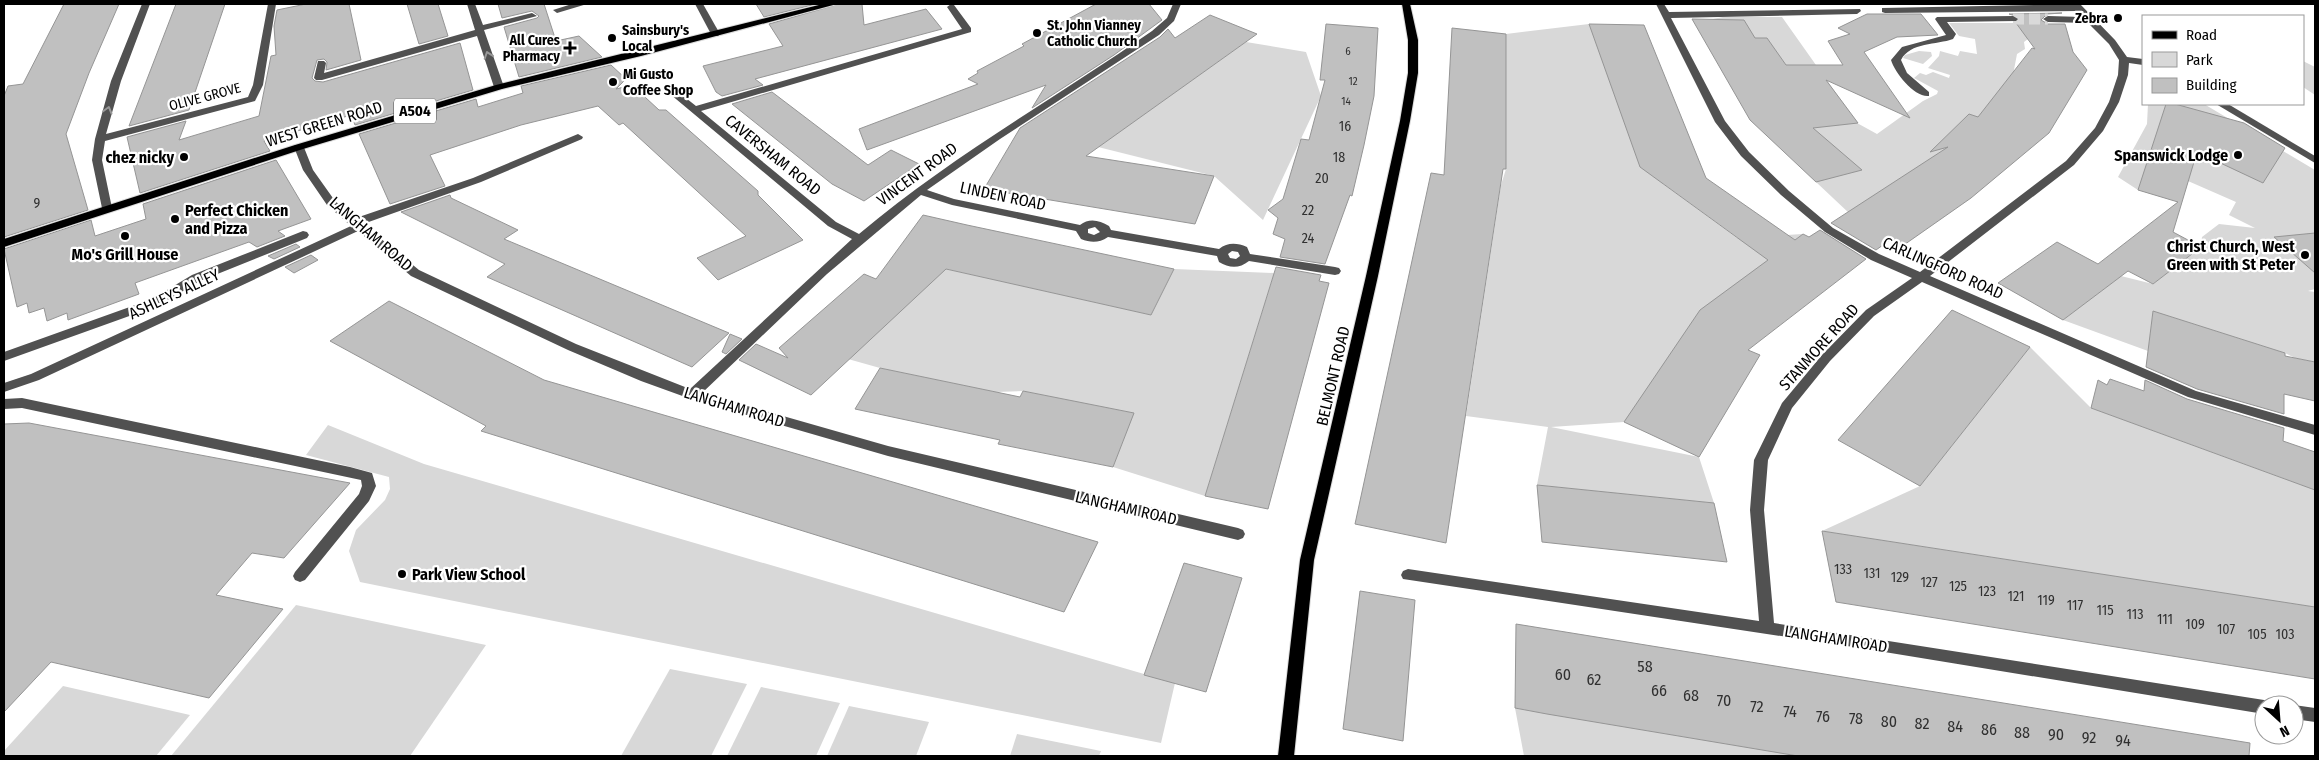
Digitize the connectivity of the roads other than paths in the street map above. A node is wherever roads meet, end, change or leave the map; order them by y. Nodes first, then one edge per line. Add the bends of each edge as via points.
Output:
1 (146, 4) edge
2 (272, 4) edge
3 (471, 4) edge
4 (583, 4) edge
5 (699, 4) edge
6 (833, 4) edge
7 (1177, 4) edge
8 (1406, 4) edge
9 (1660, 4) edge
10 (2077, 6) edge
11 (951, 7) dead end
12 (557, 10) dead end
13 (1885, 10) dead end
14 (1857, 11) dead end
15 (1666, 15) junction
16 (532, 16) dead end
17 (2013, 19) tunnel mouth
18 (2048, 19) tunnel mouth
19 (2089, 20) junction
20 (479, 30) junction
21 (715, 34) junction
22 (2124, 60) junction
23 (2142, 62) edge
24 (321, 63) dead end
25 (499, 87) junction
26 (669, 89) dead end
27 (1926, 94) dead end
28 (2223, 105) edge
29 (693, 110) junction
30 (578, 137) dead end
31 (100, 139) junction
32 (299, 148) junction
33 (2315, 160) edge
34 (920, 191) junction
35 (107, 208) junction
36 (356, 225) junction
37 (303, 235) dead end
38 (860, 239) junction
39 (4, 243) edge
40 (1335, 271) dead end
41 (1921, 277) junction
42 (4, 357) edge
43 (35, 377) junction
44 (4, 388) edge
45 (692, 395) junction
46 (22, 403) junction
47 (4, 404) edge
48 (2315, 430) edge
49 (1238, 534) dead end
50 (300, 576) dead end
51 (1408, 576) dead end
52 (1767, 628) junction
53 (2254, 705) edge
54 (1286, 756) edge

31 -> 1 street via 116,81
2 - 31 street, OLIVE GROVE via 258,85 252,99
3 - 20 street
4 - 12 street
5 - 21 street
6 - 21 main road, WEST GREEN ROAD / A504
7 - 34 street, VINCENT ROAD via 1170,22 1151,36
8 - 54 main road, BELMONT ROAD via 1413,40 1413,73 1372,276 1307,560
9 - 15 street, CARLINGFORD ROAD
10 - 13 street
10 - 19 street
11 - 29 street via 968,30
14 - 15 street
15 - 41 street, CARLINGFORD ROAD via 1720,122 1745,154 1829,230 1876,257
16 - 20 street
17 - 27 street via 1940,19 1950,37 1901,52 1896,60 1898,67
18 - 19 street
19 - 22 street via 2112,42
20 - 24 street via 319,78
25 -> 20 street
21 - 25 main road, WEST GREEN ROAD / A504
22 - 23 street
22 - 41 street, STANMORE ROAD via 2124,76 2114,102 2099,129 2070,162
25 - 32 main road, WEST GREEN ROAD / A504
26 - 29 street, CAVERSHAM ROAD
28 - 33 street
29 - 38 street, CAVERSHAM ROAD via 832,224
30 - 36 street, ASHLEYS ALLEY via 477,180
31 - 35 street via 97,160
32 - 35 main road, WEST GREEN ROAD / A504
32 - 36 street, LANGHAM ROAD via 308,170 331,203
34 - 38 street, VINCENT ROAD
34 - 40 street, LINDEN ROAD via 952,202 1082,229 1084,236 1090,239 1098,239 1106,233 1222,253 1223,259 1229,263 1238,263 1246,257
35 - 39 main road, WEST GREEN ROAD / A504
36 - 43 street, ASHLEYS ALLEY
36 - 45 street, LANGHAM ROAD via 415,272 572,347
37 - 42 street via 196,278 156,302
38 - 45 street, VINCENT ROAD via 785,305
41 - 48 street, CARLINGFORD ROAD via 2192,394
41 - 52 street, STANMORE ROAD via 1870,313 1826,358 1787,406 1761,460 1757,510
43 - 44 street, ASHLEYS ALLEY
43 - 46 street via 22,391
45 - 49 street, LANGHAM ROAD via 888,451
46 - 47 street
46 - 50 street via 367,477 369,486 364,497
51 - 52 street, LANGHAM ROAD
52 - 53 street, LANGHAM ROAD

